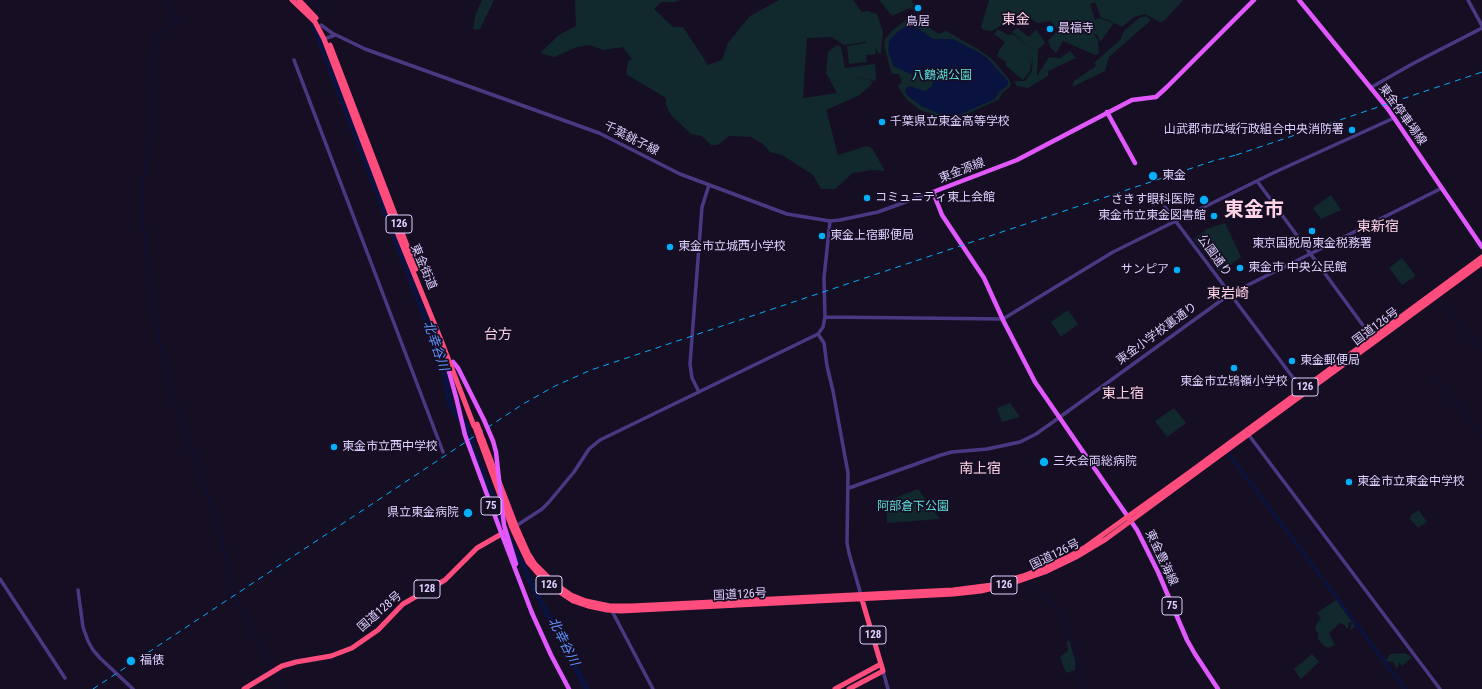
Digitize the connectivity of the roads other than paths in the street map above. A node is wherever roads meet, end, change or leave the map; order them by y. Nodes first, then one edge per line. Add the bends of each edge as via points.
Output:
1 (292, 0) edge
2 (299, 0) edge
3 (1254, 0) edge
4 (1299, 0) edge
5 (1468, 0) edge
6 (321, 24) junction
7 (1482, 27) edge
8 (336, 35) junction
9 (326, 39) junction
10 (294, 60) dead end
11 (1370, 88) junction
12 (1108, 112) junction
13 (1394, 118) junction
14 (1135, 163) dead end
15 (1257, 181) junction
16 (709, 185) junction
17 (1442, 188) junction
18 (934, 192) junction
19 (1165, 206) dead end
20 (830, 221) junction
21 (1176, 221) junction
22 (1482, 247) edge
23 (1310, 254) junction
24 (1482, 257) edge
25 (1482, 263) edge
26 (1230, 294) junction
27 (426, 302) junction
28 (825, 317) junction
29 (1003, 319) junction
30 (818, 334) junction
31 (1373, 339) junction
32 (453, 362) junction
33 (1303, 391) junction
34 (699, 392) junction
35 (1059, 417) junction
36 (476, 425) junction
37 (1248, 434) junction
38 (443, 452) dead end
39 (849, 488) junction
40 (1129, 519) junction
41 (514, 527) junction
42 (0, 579) edge
43 (78, 590) dead end
44 (861, 597) junction
45 (612, 611) junction
46 (532, 613) junction
47 (881, 664) junction
48 (883, 671) junction
49 (65, 678) dead end
50 (133, 689) edge
51 (244, 689) edge
52 (569, 689) edge
53 (653, 689) edge
54 (835, 689) edge
55 (849, 689) edge
56 (888, 689) edge
57 (1218, 689) edge
58 (1440, 689) edge

1 - 9 highway, 東金街道 / 126 via 314,22
2 - 6 highway, 東金街道 / 126
3 - 12 main road, 東金源線 via 1157,96 1132,100
4 - 11 main road, 東金停車場線
5 - 7 street
6 - 8 street, 千葉銚子線
6 - 9 highway, 東金街道 / 126
7 - 11 street
8 - 9 street
8 - 16 street, 千葉銚子線 via 365,49 599,133 672,170
9 - 27 highway, 東金街道 / 126 via 399,237
9 - 32 highway, 東金街道 / 126 via 351,97
10 - 38 street
11 - 13 main road, 東金停車場線
12 - 14 main road
12 - 18 main road, 東金源線 via 1017,160
13 - 15 street
13 - 17 main road, 東金停車場線
15 - 21 street
15 - 23 street
16 - 20 street, 千葉銚子線 via 787,214
16 - 34 street via 702,207 690,364 692,378
17 - 22 main road, 東金停車場線
17 - 23 street, 東金小学校裏通り
18 - 20 street, 千葉銚子線 via 878,212
18 - 29 main road, 東金源線 via 942,215 984,278
19 - 21 street, 公園通り
20 - 28 street via 824,278
21 - 26 street, 公園通り
21 - 29 street via 1101,259
23 - 26 street, 東金小学校裏通り
23 - 31 street
24 - 31 highway, 国道126号 / 126
25 - 31 highway, 国道126号 / 126
26 - 33 street, 公園通り
26 - 35 street, 東金小学校裏通り
27 - 36 highway, 東金街道 / 126
27 - 46 main road, 75, bridge via 464,431
28 - 29 street
28 - 30 street
29 - 35 main road, 東金源線 via 1030,374
30 - 34 street
30 - 39 street via 824,343
31 - 33 highway, 国道126号 / 126
32 - 36 highway, 東金街道 / 126
32 - 46 main road, 75, bridge via 493,442 504,524
33 - 37 highway, 国道126号 / 126
33 - 40 highway, 国道126号 / 126
34 - 41 street via 597,442 549,502
35 - 39 street, 東金小学校裏通り via 1020,442 987,449 952,452
35 - 40 main road, 東金源線
36 - 41 highway, 東金街道 / 126, bridge
37 - 40 highway, 国道126号 / 126
37 - 58 street
39 - 44 street via 848,553
40 - 44 highway, 国道126号 / 126 via 1106,539 1076,557 1045,572 1010,584 959,594
40 - 57 main road, 東金豊海線 / 75 via 1158,572 1190,645
41 - 44 highway, 国道126号 / 126 via 535,564 548,578 571,595 604,605
41 - 45 highway, 国道126号 / 126 via 528,562 547,583 579,603
41 - 51 highway, 国道128号 / 128 via 477,548 445,580 402,604 378,630 352,648 332,656 282,666
42 - 49 street
43 - 50 street via 83,626 93,650
44 - 45 highway, 国道126号 / 126
44 - 47 highway, 128
45 - 53 street
46 - 52 main road, 75
47 - 48 highway, 128
47 - 54 highway
48 - 55 highway
48 - 56 street

